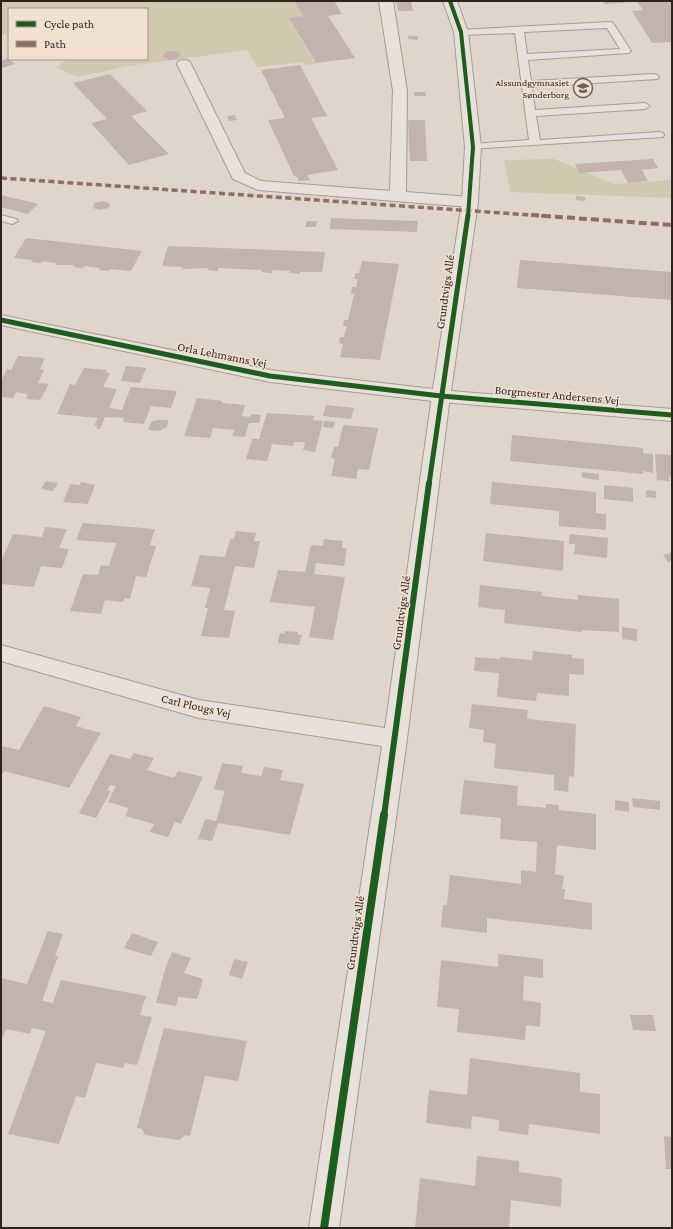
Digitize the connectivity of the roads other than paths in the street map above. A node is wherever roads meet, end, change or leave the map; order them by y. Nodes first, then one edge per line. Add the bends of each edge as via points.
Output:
1 (386, 1) edge
2 (450, 1) edge
3 (519, 30) junction
4 (460, 32) junction
5 (523, 57) junction
6 (184, 64) dead end
7 (654, 76) dead end
8 (527, 84) junction
9 (645, 106) dead end
10 (531, 113) junction
11 (659, 135) dead end
12 (535, 143) junction
13 (473, 147) junction
14 (398, 197) junction
15 (470, 202) junction
16 (1, 218) edge
17 (12, 221) dead end
18 (1, 320) edge
19 (441, 396) junction
20 (672, 415) edge
21 (1, 653) edge
22 (395, 739) junction
23 (324, 1228) edge

1 - 14 street via 400,91
2 - 4 street, Grundtvigs Allé
3 - 4 lane
3 - 5 lane
3 - 5 lane via 610,25 626,51
4 - 13 street, Grundtvigs Allé
5 - 8 lane
6 - 14 street via 239,176 258,185
7 - 8 lane
8 - 10 lane
9 - 10 lane
10 - 12 lane
11 - 12 lane
12 - 13 lane
13 - 15 street, Grundtvigs Allé
14 - 15 street
15 - 19 street, Grundtvigs Allé
16 - 17 lane
18 - 19 street, Orla Lehmanns Vej via 270,376
19 - 20 street, Borgmester Andersens Vej
19 - 22 street, Grundtvigs Allé
21 - 22 street, Carl Plougs Vej via 199,709
22 - 23 street, Grundtvigs Allé

